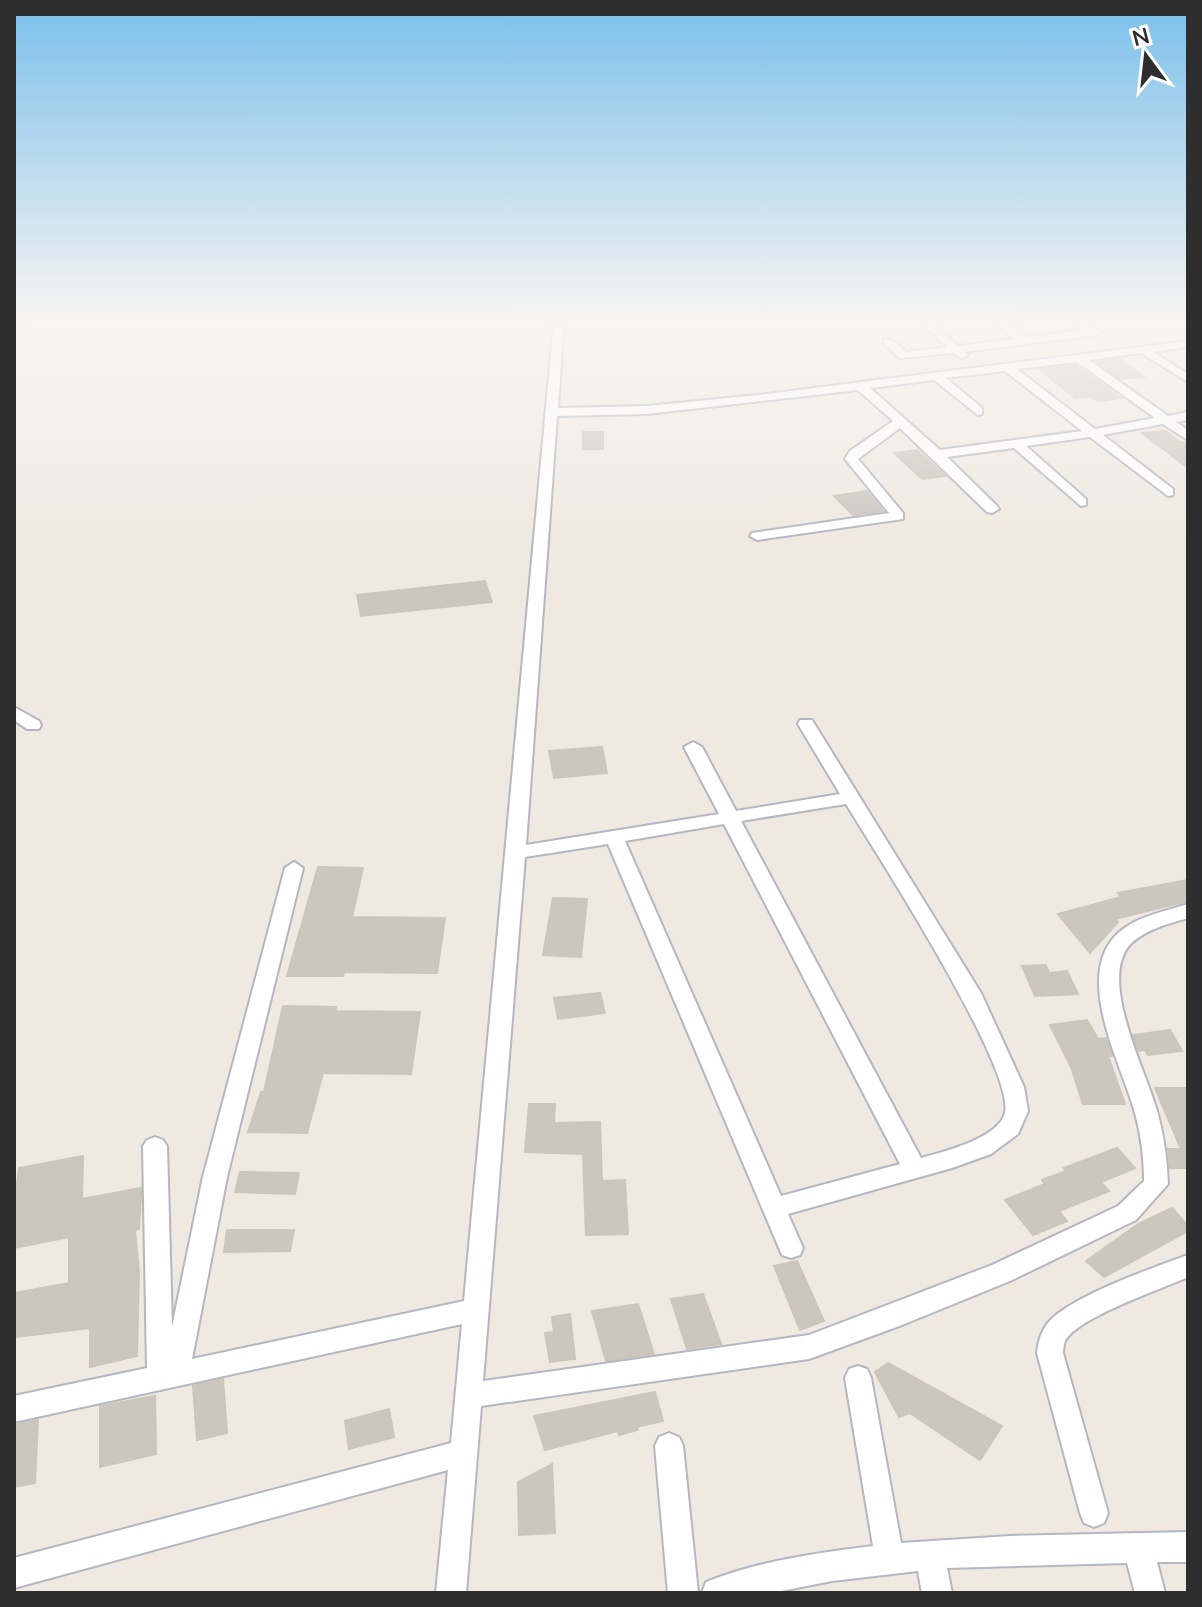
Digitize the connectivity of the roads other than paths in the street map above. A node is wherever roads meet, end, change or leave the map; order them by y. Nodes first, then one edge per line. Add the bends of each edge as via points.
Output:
1 (553, 395) edge
2 (781, 395) edge
3 (871, 395) edge
4 (959, 395) edge
5 (1044, 395) edge
6 (1132, 395) edge
7 (978, 411) dead end
8 (552, 412) junction
9 (1188, 416) edge
10 (1167, 419) junction
11 (900, 422) junction
12 (1094, 433) junction
13 (1188, 436) edge
14 (1016, 443) junction
15 (937, 454) junction
16 (1168, 492) dead end
17 (1081, 502) dead end
18 (992, 509) dead end
19 (757, 536) dead end
20 (14, 712) edge
21 (806, 724) dead end
22 (33, 725) dead end
23 (693, 747) dead end
24 (850, 798) junction
25 (729, 817) junction
26 (614, 836) junction
27 (515, 853) junction
28 (294, 868) dead end
29 (1188, 911) edge
30 (155, 1146) dead end
31 (915, 1169) junction
32 (774, 1208) junction
33 (791, 1248) dead end
34 (1188, 1266) edge
35 (476, 1310) junction
36 (168, 1377) junction
37 (858, 1378) dead end
38 (469, 1395) junction
39 (14, 1409) edge
40 (669, 1446) dead end
41 (465, 1452) junction
42 (1094, 1513) dead end
43 (1188, 1547) edge
44 (1138, 1548) junction
45 (930, 1555) junction
46 (889, 1556) junction
47 (14, 1573) edge
48 (724, 1592) edge
49 (451, 1593) edge
50 (683, 1593) edge
51 (937, 1593) edge
52 (1150, 1593) edge

1 - 8 street
2 - 8 street via 647,410
3 - 11 street
4 - 7 street
5 - 12 street
6 - 10 street
8 - 27 street
9 - 10 street
10 - 12 street
10 - 13 street
11 - 15 street
11 - 19 street via 851,459 898,516
12 - 14 street
12 - 16 street
14 - 15 street
14 - 17 street
15 - 18 street
20 - 22 street
21 - 24 street
23 - 25 street
24 - 25 street
24 - 31 street via 971,993 1013,1087 1017,1111 1010,1128 983,1147
25 - 26 street
25 - 31 street
26 - 27 street
26 - 32 street
27 - 35 street
28 - 36 street
29 - 38 street via 1138,927 1108,963 1113,1012 1147,1111 1156,1160 1156,1184 1127,1213 1001,1273 809,1347
30 - 36 street
31 - 32 street
32 - 33 street
34 - 42 street via 1065,1323 1051,1342
35 - 36 street
35 - 38 street
36 - 39 street
37 - 46 street
38 - 41 street
40 - 50 street
41 - 47 street
41 - 49 street
43 - 44 street
44 - 45 street
44 - 52 street
45 - 46 street
45 - 51 street
46 - 48 street via 811,1568

